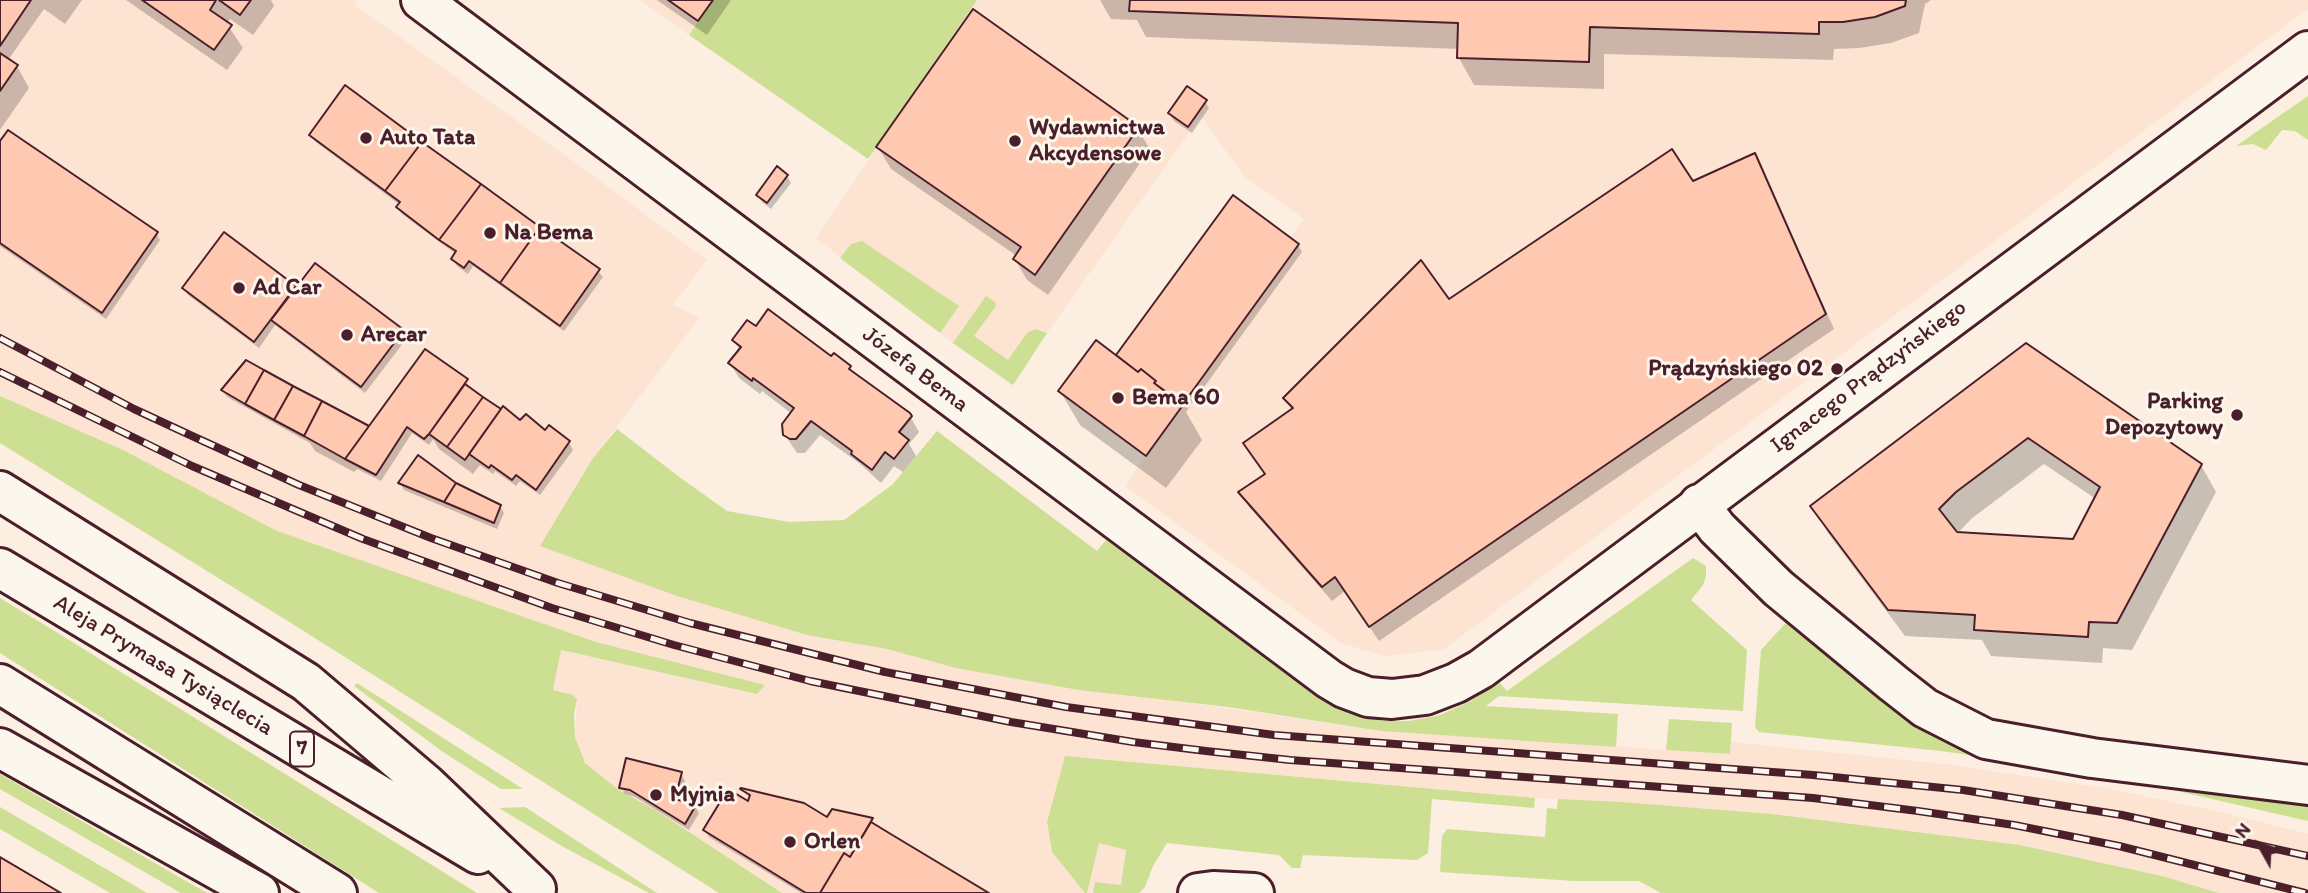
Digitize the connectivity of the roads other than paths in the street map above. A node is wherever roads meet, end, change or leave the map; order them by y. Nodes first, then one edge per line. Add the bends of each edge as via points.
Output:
1 (421, 0) edge
2 (2308, 51) edge
3 (0, 491) edge
4 (1699, 504) junction
5 (0, 568) edge
6 (0, 684) edge
7 (1425, 695) joint
8 (0, 748) edge
9 (2308, 785) edge
10 (539, 891) edge
11 (259, 893) edge
12 (337, 893) edge
13 (1198, 893) edge
14 (1254, 893) edge

1 - 7 street, Józefa Bema via 1329,679 1368,697
2 - 4 street, Ignacego Prądzyńskiego
3 - 10 street via 306,682 426,784
4 - 7 street, Ignacego Prądzyńskiego via 1481,670
4 - 9 street via 1778,588 1893,683 1925,708 1986,739 2092,758
5 - 10 street, Aleja Prymasa Tysiąclecia / 7
6 - 12 street
8 - 11 street
13 - 14 street

